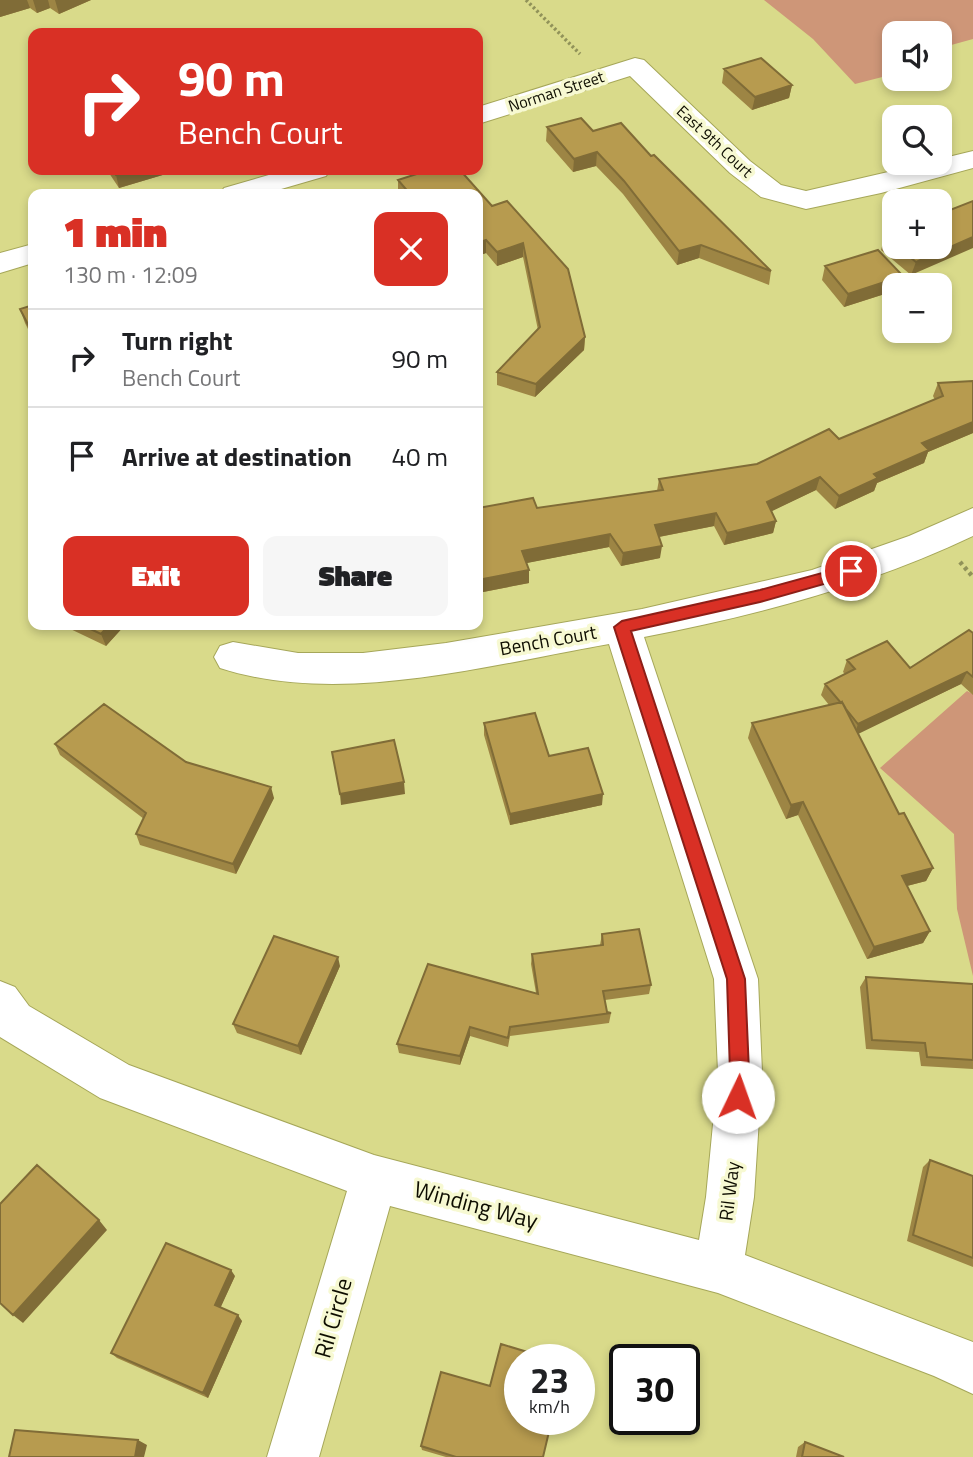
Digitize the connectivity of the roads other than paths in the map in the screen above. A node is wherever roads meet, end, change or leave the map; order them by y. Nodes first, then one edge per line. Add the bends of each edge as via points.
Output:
1 (635, 66) joint
2 (483, 114) edge
3 (973, 159) edge
4 (316, 179) edge
5 (261, 189) edge
6 (28, 255) edge
7 (0, 263) edge
8 (973, 521) edge
9 (622, 627) junction
10 (233, 657) dead end
11 (4, 1019) edge
12 (374, 1178) junction
13 (718, 1269) junction
14 (973, 1369) edge
15 (293, 1457) edge

1 - 2 street, Norman Street
1 - 3 street, East 9th Court via 771,191 806,200
4 - 5 street
6 - 7 street
8 - 9 street, Bench Court via 939,539 829,579
9 - 10 street, Bench Court via 406,665 306,669
9 - 13 street, Ril Way via 736,979 740,1072 730,1197
11 - 12 street, Winding Way via 116,1082
12 - 13 street, Winding Way
12 - 15 street, Ril Circle
13 - 14 street, Winding Way

